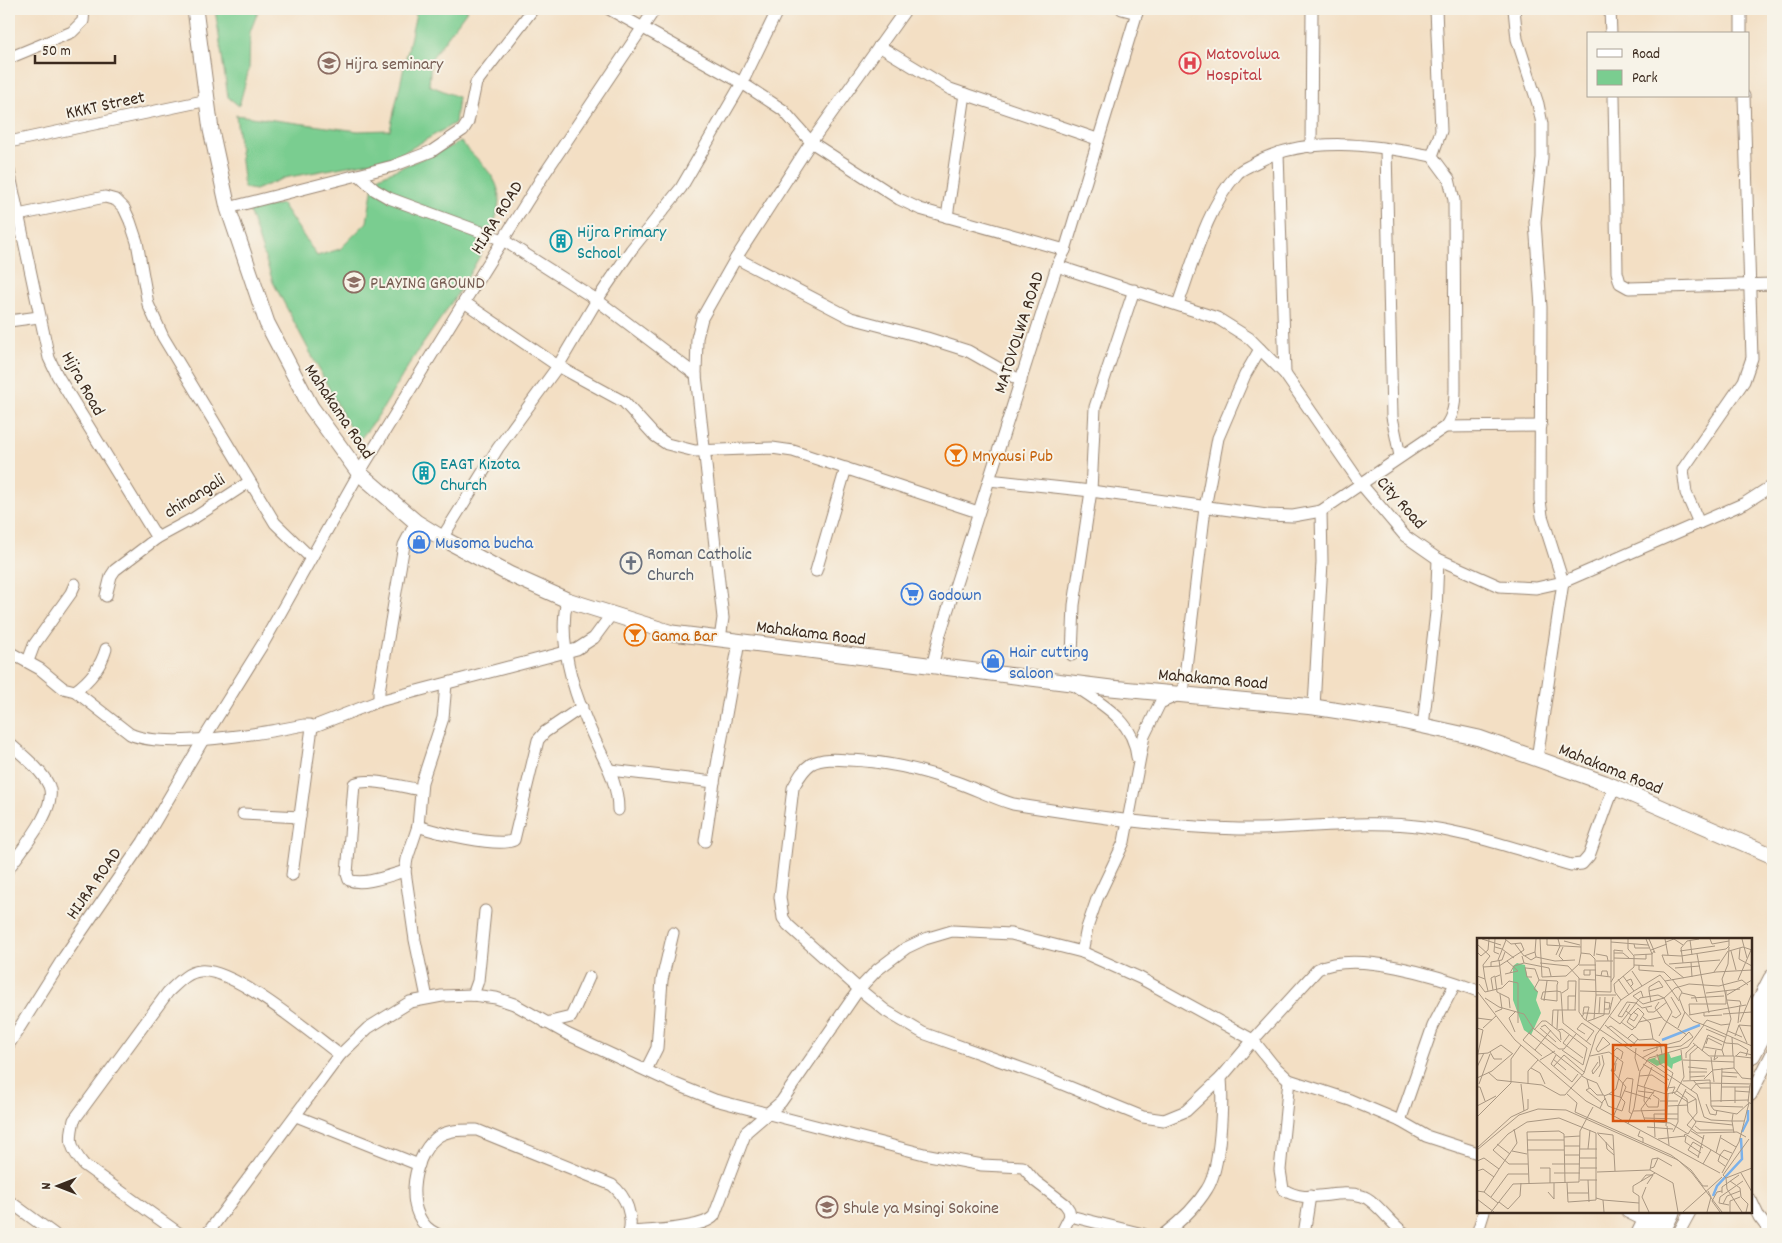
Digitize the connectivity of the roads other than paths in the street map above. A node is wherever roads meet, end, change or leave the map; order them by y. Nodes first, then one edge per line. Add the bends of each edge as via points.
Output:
1 (84, 9) edge
2 (195, 9) edge
3 (534, 9) edge
4 (609, 9) edge
5 (654, 9) edge
6 (778, 9) edge
7 (906, 9) edge
8 (1122, 9) edge
9 (1312, 9) edge
10 (1436, 9) edge
11 (1514, 9) edge
12 (1610, 9) edge
13 (1741, 9) edge
14 (1138, 11) edge
15 (642, 27) junction
16 (1611, 32) edge
17 (1742, 32) edge
18 (879, 46) junction
19 (9, 58) edge
20 (742, 83) junction
21 (965, 94) junction
22 (1614, 98) edge
23 (1744, 98) edge
24 (208, 100) junction
25 (1098, 140) junction
26 (9, 142) edge
27 (811, 142) junction
28 (1311, 147) junction
29 (1386, 149) junction
30 (1278, 153) junction
31 (1432, 156) junction
32 (9, 171) edge
33 (359, 175) junction
34 (228, 208) junction
35 (18, 215) junction
36 (947, 217) junction
37 (502, 240) junction
38 (1065, 250) junction
39 (736, 258) junction
40 (1057, 266) junction
41 (1773, 284) edge
42 (1750, 285) junction
43 (1134, 290) junction
44 (598, 300) junction
45 (464, 302) junction
46 (1178, 304) junction
47 (39, 317) junction
48 (9, 321) edge
49 (1260, 348) junction
50 (558, 366) junction
51 (1285, 374) junction
52 (696, 375) junction
53 (1021, 381) junction
54 (1541, 426) junction
55 (1445, 427) junction
56 (704, 452) junction
57 (1400, 456) junction
58 (846, 468) junction
59 (359, 473) junction
60 (989, 480) junction
61 (249, 482) junction
62 (1361, 484) junction
63 (1773, 484) edge
64 (1091, 491) junction
65 (1205, 508) junction
66 (1321, 511) junction
67 (978, 512) junction
68 (416, 522) junction
69 (1699, 523) junction
70 (157, 538) junction
71 (442, 538) junction
72 (312, 558) junction
73 (1438, 559) junction
74 (816, 571) dead end
75 (1563, 582) junction
76 (75, 584) dead end
77 (106, 596) dead end
78 (567, 600) junction
79 (611, 615) junction
80 (720, 639) junction
81 (739, 642) junction
82 (106, 650) dead end
83 (9, 652) edge
84 (566, 652) junction
85 (1072, 656) dead end
86 (28, 661) junction
87 (932, 667) junction
88 (446, 684) junction
89 (1071, 684) junction
90 (75, 691) junction
91 (1183, 693) junction
92 (379, 701) junction
93 (582, 707) junction
94 (1314, 707) junction
95 (1423, 726) junction
96 (312, 728) junction
97 (203, 740) junction
98 (9, 743) edge
99 (1537, 759) junction
100 (1137, 764) junction
101 (610, 770) junction
102 (714, 782) junction
103 (1614, 787) junction
104 (420, 790) junction
105 (618, 810) dead end
106 (243, 814) dead end
107 (300, 817) junction
108 (1128, 820) junction
109 (418, 826) junction
110 (705, 841) dead end
111 (1773, 856) edge
112 (9, 868) edge
113 (405, 872) junction
114 (292, 875) dead end
115 (484, 911) dead end
116 (673, 933) dead end
117 (1082, 952) junction
118 (589, 977) dead end
119 (1773, 979) edge
120 (1455, 984) junction
121 (859, 989) junction
122 (1477, 991) edge
123 (473, 995) junction
124 (427, 998) junction
125 (1773, 1012) edge
126 (1752, 1020) edge
127 (546, 1023) junction
128 (1253, 1040) junction
129 (9, 1044) edge
130 (340, 1054) junction
131 (1766, 1056) edge
132 (646, 1070) junction
133 (1221, 1078) junction
134 (1289, 1080) junction
135 (1752, 1092) edge
136 (766, 1114) junction
137 (296, 1116) junction
138 (1400, 1121) junction
139 (1477, 1153) edge
140 (419, 1165) junction
141 (1310, 1196) junction
142 (9, 1201) edge
143 (1752, 1202) edge
144 (1484, 1213) edge
145 (1629, 1213) edge
146 (1669, 1213) edge
147 (1689, 1213) edge
148 (1070, 1216) junction
149 (1650, 1226) edge
150 (629, 1233) edge
151 (54, 1234) edge
152 (180, 1234) edge
153 (207, 1234) edge
154 (437, 1234) edge
155 (1061, 1234) edge
156 (1143, 1234) edge
157 (1164, 1234) edge
158 (1304, 1234) edge
159 (1406, 1234) edge
160 (1477, 1234) edge
161 (1678, 1234) edge
162 (1772, 1234) edge

1 - 19 street via 83,21 72,32
2 - 24 street, Mahakama Road
3 - 33 street via 476,83 468,122 463,130 413,160
4 - 15 street
5 - 15 street, HIJRA ROAD
6 - 20 street
7 - 18 street
8 - 14 street
9 - 28 street
10 - 31 street via 1441,132
11 - 54 street via 1517,39 1542,124 1535,222 1541,307
12 - 16 street
13 - 17 street
14 - 25 street, MATOVOLWA ROAD
15 - 20 street
15 - 37 street, HIJRA ROAD
18 - 21 street via 950,89
18 - 27 street
20 - 27 street via 783,110
20 - 44 street via 681,188 631,250
21 - 25 street
21 - 36 street
22 - 42 street via 1617,272 1620,283 1629,288
23 - 42 street
24 - 26 street, KKKT Street
24 - 34 street, Mahakama Road via 211,130
25 - 38 street, MATOVOLWA ROAD
27 - 36 street via 899,199
27 - 39 street
28 - 29 street via 1376,146
28 - 30 street
29 - 31 street
29 - 57 street via 1392,417
30 - 46 street via 1238,172 1219,200
30 - 51 street
31 - 55 street via 1449,179 1454,200 1454,408
32 - 35 street, Hijra Road
33 - 34 street
33 - 37 street via 389,198
34 - 59 street, Mahakama Road via 267,323 288,368 311,407
35 - 47 street, Hijra Road
35 - 61 street via 105,197 116,200 124,208 137,242 148,304
36 - 38 street
37 - 44 street
37 - 45 street, HIJRA ROAD
38 - 40 street, MATOVOLWA ROAD
39 - 52 street via 702,318 697,338
39 - 53 street via 850,318 968,351
40 - 43 street, City Road
40 - 53 street, MATOVOLWA ROAD
41 - 42 street
42 - 69 street via 1753,345 1750,368 1683,469 1686,493
43 - 46 street, City Road
43 - 64 street via 1095,407
44 - 50 street
44 - 52 street
45 - 50 street
45 - 59 street, HIJRA ROAD
46 - 49 street, City Road via 1217,318
47 - 48 street
47 - 70 street, Hijra Road via 49,358 57,375
49 - 51 street, City Road
49 - 65 street via 1218,438
50 - 56 street via 624,402 655,436 667,444
50 - 71 street via 498,448
51 - 62 street, City Road
52 - 56 street
53 - 60 street, MATOVOLWA ROAD
54 - 55 street
54 - 75 street via 1541,509
55 - 57 street
56 - 58 street via 772,448 794,451
56 - 80 street via 723,618
57 - 62 street
58 - 67 street
58 - 74 street
59 - 68 street, Mahakama Road
59 - 72 street, HIJRA ROAD
60 - 64 street
60 - 67 street, MATOVOLWA ROAD
61 - 70 street, chinangali
61 - 72 street via 275,523
62 - 66 street
62 - 73 street, City Road via 1405,536
63 - 69 street, City Road via 1745,504
64 - 65 street
64 - 85 street via 1074,604
65 - 66 street via 1284,516
65 - 91 street
66 - 94 street via 1322,562
67 - 87 street, MATOVOLWA ROAD
68 - 71 street, Mahakama Road
68 - 92 street via 404,544
69 - 75 street, City Road
70 - 77 street, chinangali via 115,570
71 - 78 street, Mahakama Road
72 - 97 street, HIJRA ROAD
73 - 75 street, City Road via 1498,586 1536,588
73 - 95 street via 1436,612
75 - 99 street
76 - 86 street via 34,645
78 - 79 street, Mahakama Road
78 - 84 street
79 - 80 street, Mahakama Road via 672,633
79 - 84 street via 586,645
80 - 81 street, Mahakama Road
81 - 87 street, Mahakama Road
81 - 102 street
82 - 90 street via 85,684
83 - 86 street
84 - 88 street
84 - 93 street
86 - 90 street via 63,688
87 - 89 street, Mahakama Road
88 - 92 street
88 - 104 street via 443,718
89 - 91 street, Mahakama Road
89 - 100 street via 1110,710 1129,729 1136,745
90 - 97 street via 130,734 140,738
91 - 94 street, Mahakama Road
91 - 100 street via 1160,703 1154,711
92 - 96 street
93 - 101 street
93 - 109 street via 538,740 514,840 504,842 461,837
94 - 95 street, Mahakama Road
95 - 99 street, Mahakama Road via 1479,738
96 - 97 street via 304,725
96 - 107 street
97 - 129 street, HIJRA ROAD via 143,842
98 - 112 street via 46,780 51,795 48,809
99 - 103 street, Mahakama Road
100 - 108 street
101 - 102 street
101 - 105 street via 618,792
102 - 110 street
103 - 108 street via 1589,856 1582,864 1571,865 1478,837 1381,822 1241,829
103 - 111 street, Mahakama Road
104 - 109 street
104 - 113 street via 378,782 359,781 354,784 349,880 371,880
106 - 107 street
107 - 114 street
108 - 117 street via 1116,860 1097,899
108 - 121 street via 1013,804 991,798 958,782 881,762 828,759 812,764 801,772 793,788 780,908 788,925
109 - 113 street
113 - 124 street
115 - 123 street via 478,981
116 - 132 street via 662,980 657,1048
117 - 121 street via 1011,934 952,931 906,948
117 - 128 street via 1140,978
118 - 127 street via 572,1016
119 - 126 highway
120 - 122 street
120 - 128 street via 1385,964 1330,963 1307,978
120 - 138 street via 1433,1026
121 - 133 street via 886,1011 923,1033 1040,1075 1142,1117 1164,1120 1186,1111
121 - 136 street via 781,1102
123 - 124 street
123 - 127 street via 514,1004
124 - 130 street via 410,1002 368,1028
125 - 131 highway
127 - 132 street
128 - 133 street
128 - 134 street
130 - 137 street
130 - 152 street via 250,989 219,973 198,971 183,978 168,992 74,1120 71,1133 74,1153 84,1165
131 - 135 street
132 - 136 street via 715,1100
133 - 157 street via 1223,1111 1209,1187 1192,1210
134 - 138 street
134 - 141 street via 1280,1180 1283,1189 1291,1195
136 - 148 street via 955,1160 1023,1167 1035,1181 1065,1204
136 - 150 street via 746,1132 710,1221
137 - 140 street
137 - 153 street
138 - 139 street via 1426,1136
140 - 150 street via 436,1138 456,1130 477,1130 612,1185 623,1196 628,1208
140 - 154 street via 414,1208 420,1222
141 - 158 street
141 - 159 street via 1348,1194 1366,1198
142 - 151 street
143 - 162 street
144 - 160 street
145 - 149 street
146 - 149 highway
147 - 161 street
148 - 155 street
148 - 156 street

